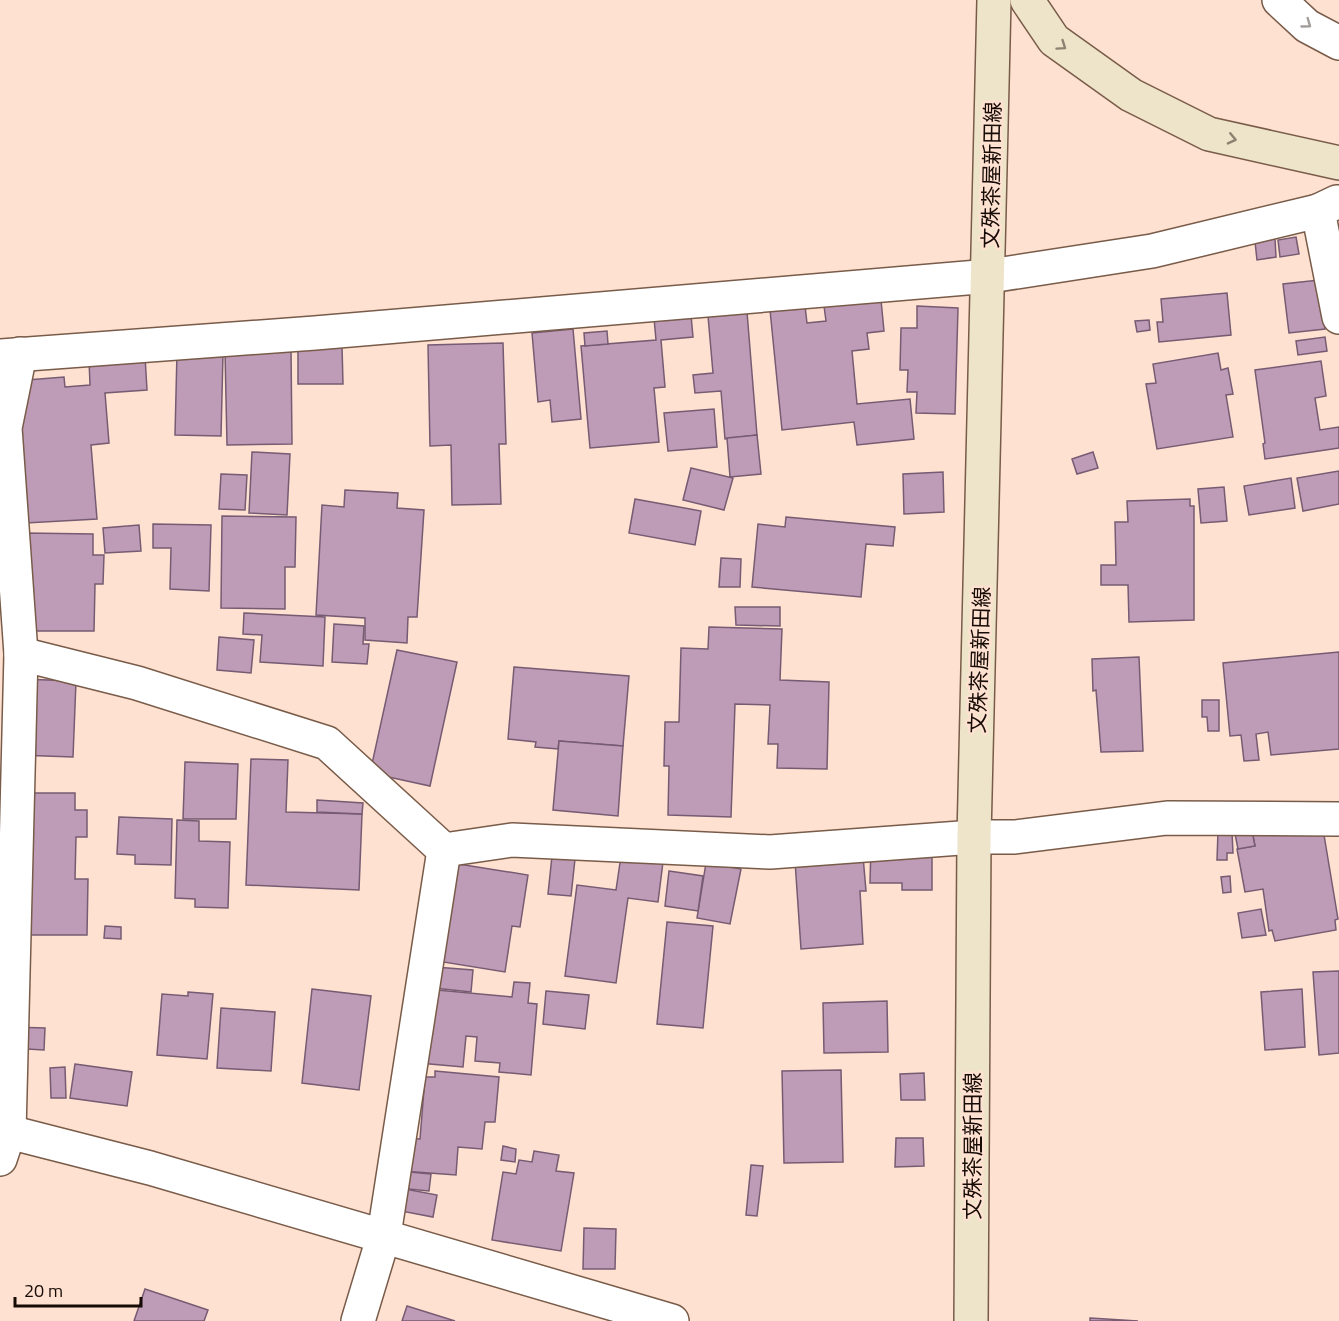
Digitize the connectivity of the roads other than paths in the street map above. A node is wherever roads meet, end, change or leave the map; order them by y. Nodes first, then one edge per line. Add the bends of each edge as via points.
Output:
1 (994, 0) edge
2 (1027, 0) edge
3 (1279, 0) edge
4 (1339, 44) edge
5 (1339, 163) edge
6 (1329, 206) edge
7 (990, 276) junction
8 (1339, 317) edge
9 (10, 355) edge
10 (21, 654) junction
11 (1339, 819) edge
12 (974, 837) junction
13 (444, 850) junction
14 (3, 1141) edge
15 (384, 1235) junction
16 (358, 1321) edge
17 (672, 1321) edge
18 (971, 1321) edge

1 - 7 main road, 文殊茶屋新田線
2 -> 5 main road via 1054,40 1131,95 1209,134
3 -> 4 street via 1307,26
6 - 7 street via 1152,251
6 - 8 street
7 - 9 street
7 - 12 main road, 文殊茶屋新田線
9 - 10 street via 5,428
10 - 13 street via 137,683 327,743
10 - 14 street
11 - 12 street via 1167,818 1015,837
12 - 13 street via 770,852 512,840
12 - 18 main road, 文殊茶屋新田線
13 - 15 street
14 - 15 street via 150,1168
15 - 16 street
15 - 17 street

